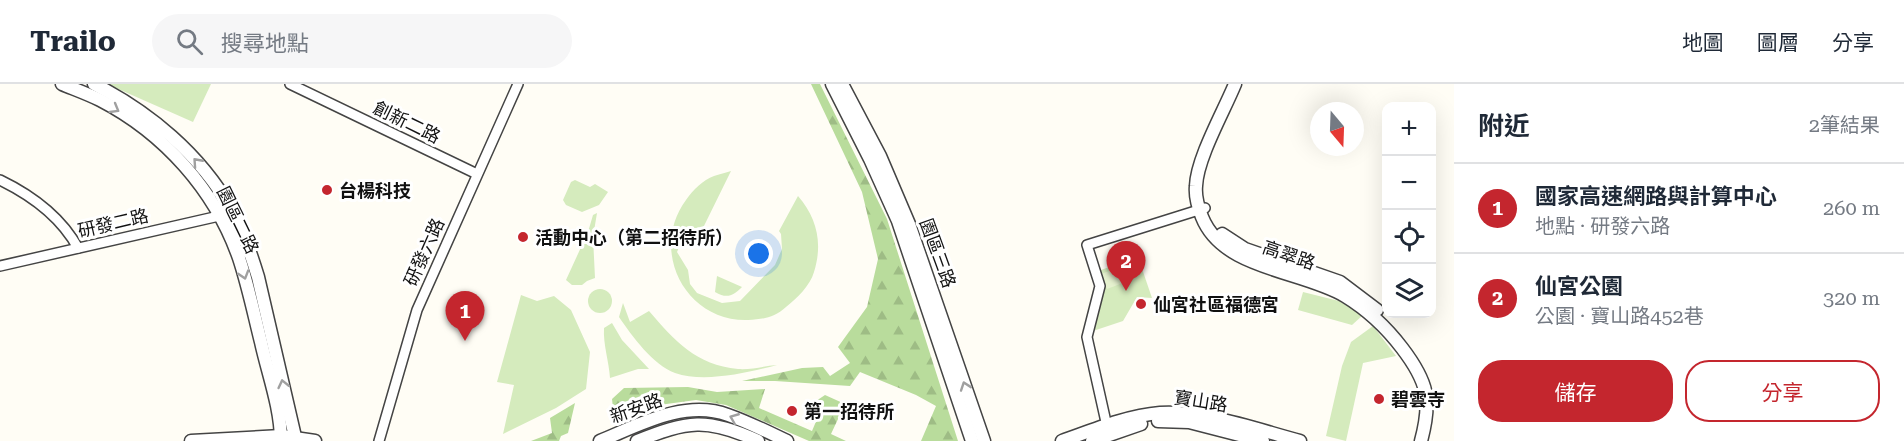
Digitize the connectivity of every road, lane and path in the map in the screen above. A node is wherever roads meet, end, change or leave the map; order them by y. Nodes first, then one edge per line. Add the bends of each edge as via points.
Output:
1 (62, 84) edge
2 (94, 84) edge
3 (290, 84) edge
4 (518, 84) edge
5 (832, 84) edge
6 (842, 84) edge
7 (1235, 84) edge
8 (1244, 84) edge
9 (477, 174) junction
10 (0, 180) edge
11 (1202, 208) junction
12 (231, 209) junction
13 (219, 216) junction
14 (78, 248) junction
15 (0, 266) edge
16 (1430, 395) junction
17 (1108, 430) junction
18 (281, 439) edge
19 (296, 439) edge
20 (191, 441) edge
21 (315, 441) edge
22 (380, 441) edge
23 (600, 441) edge
24 (637, 441) edge
25 (758, 441) edge
26 (787, 441) edge
27 (972, 441) edge
28 (984, 441) edge
29 (1062, 441) edge
30 (1092, 441) edge
31 (1263, 441) edge
32 (1300, 441) edge
33 (1421, 441) edge
34 (1429, 441) edge

1 -> 13 street, 園區二路 via 99,100 168,148 210,198
12 -> 2 street, 園區二路 via 202,167 177,141 134,106
3 - 9 street, 創新二路
4 - 9 street, 研發六路
5 - 27 street, 園區三路 via 898,221
28 -> 6 street, 園區三路 via 909,224 880,156
7 - 11 street via 1201,163 1196,185
8 - 11 street via 1207,168
9 - 22 street, 研發六路 via 417,310
10 - 14 street via 21,190 56,218
11 - 16 street, 高翠路 via 1225,237 1245,249 1340,282 1363,297 1379,311 1429,377
11 - 17 street via 1087,245 1100,286 1087,337
12 - 13 street, 研發二路
19 -> 12 street, 園區二路 via 258,277
13 - 14 street, 研發二路
13 -> 18 street, 園區二路 via 248,289
14 - 15 street, 研發二路
16 - 33 street, 高翠路
16 - 34 street
17 - 29 street, 寶山路
17 - 30 street, 寶山路
17 - 31 street, 寶山路 via 1164,421 1189,422
17 - 32 street, 寶山路 via 1150,414 1186,413
18 - 19 street
18 - 20 street
19 - 21 street
26 -> 23 street, 新安路 via 727,414 710,411 662,416
24 - 25 street, 新安路 via 677,426 704,424

